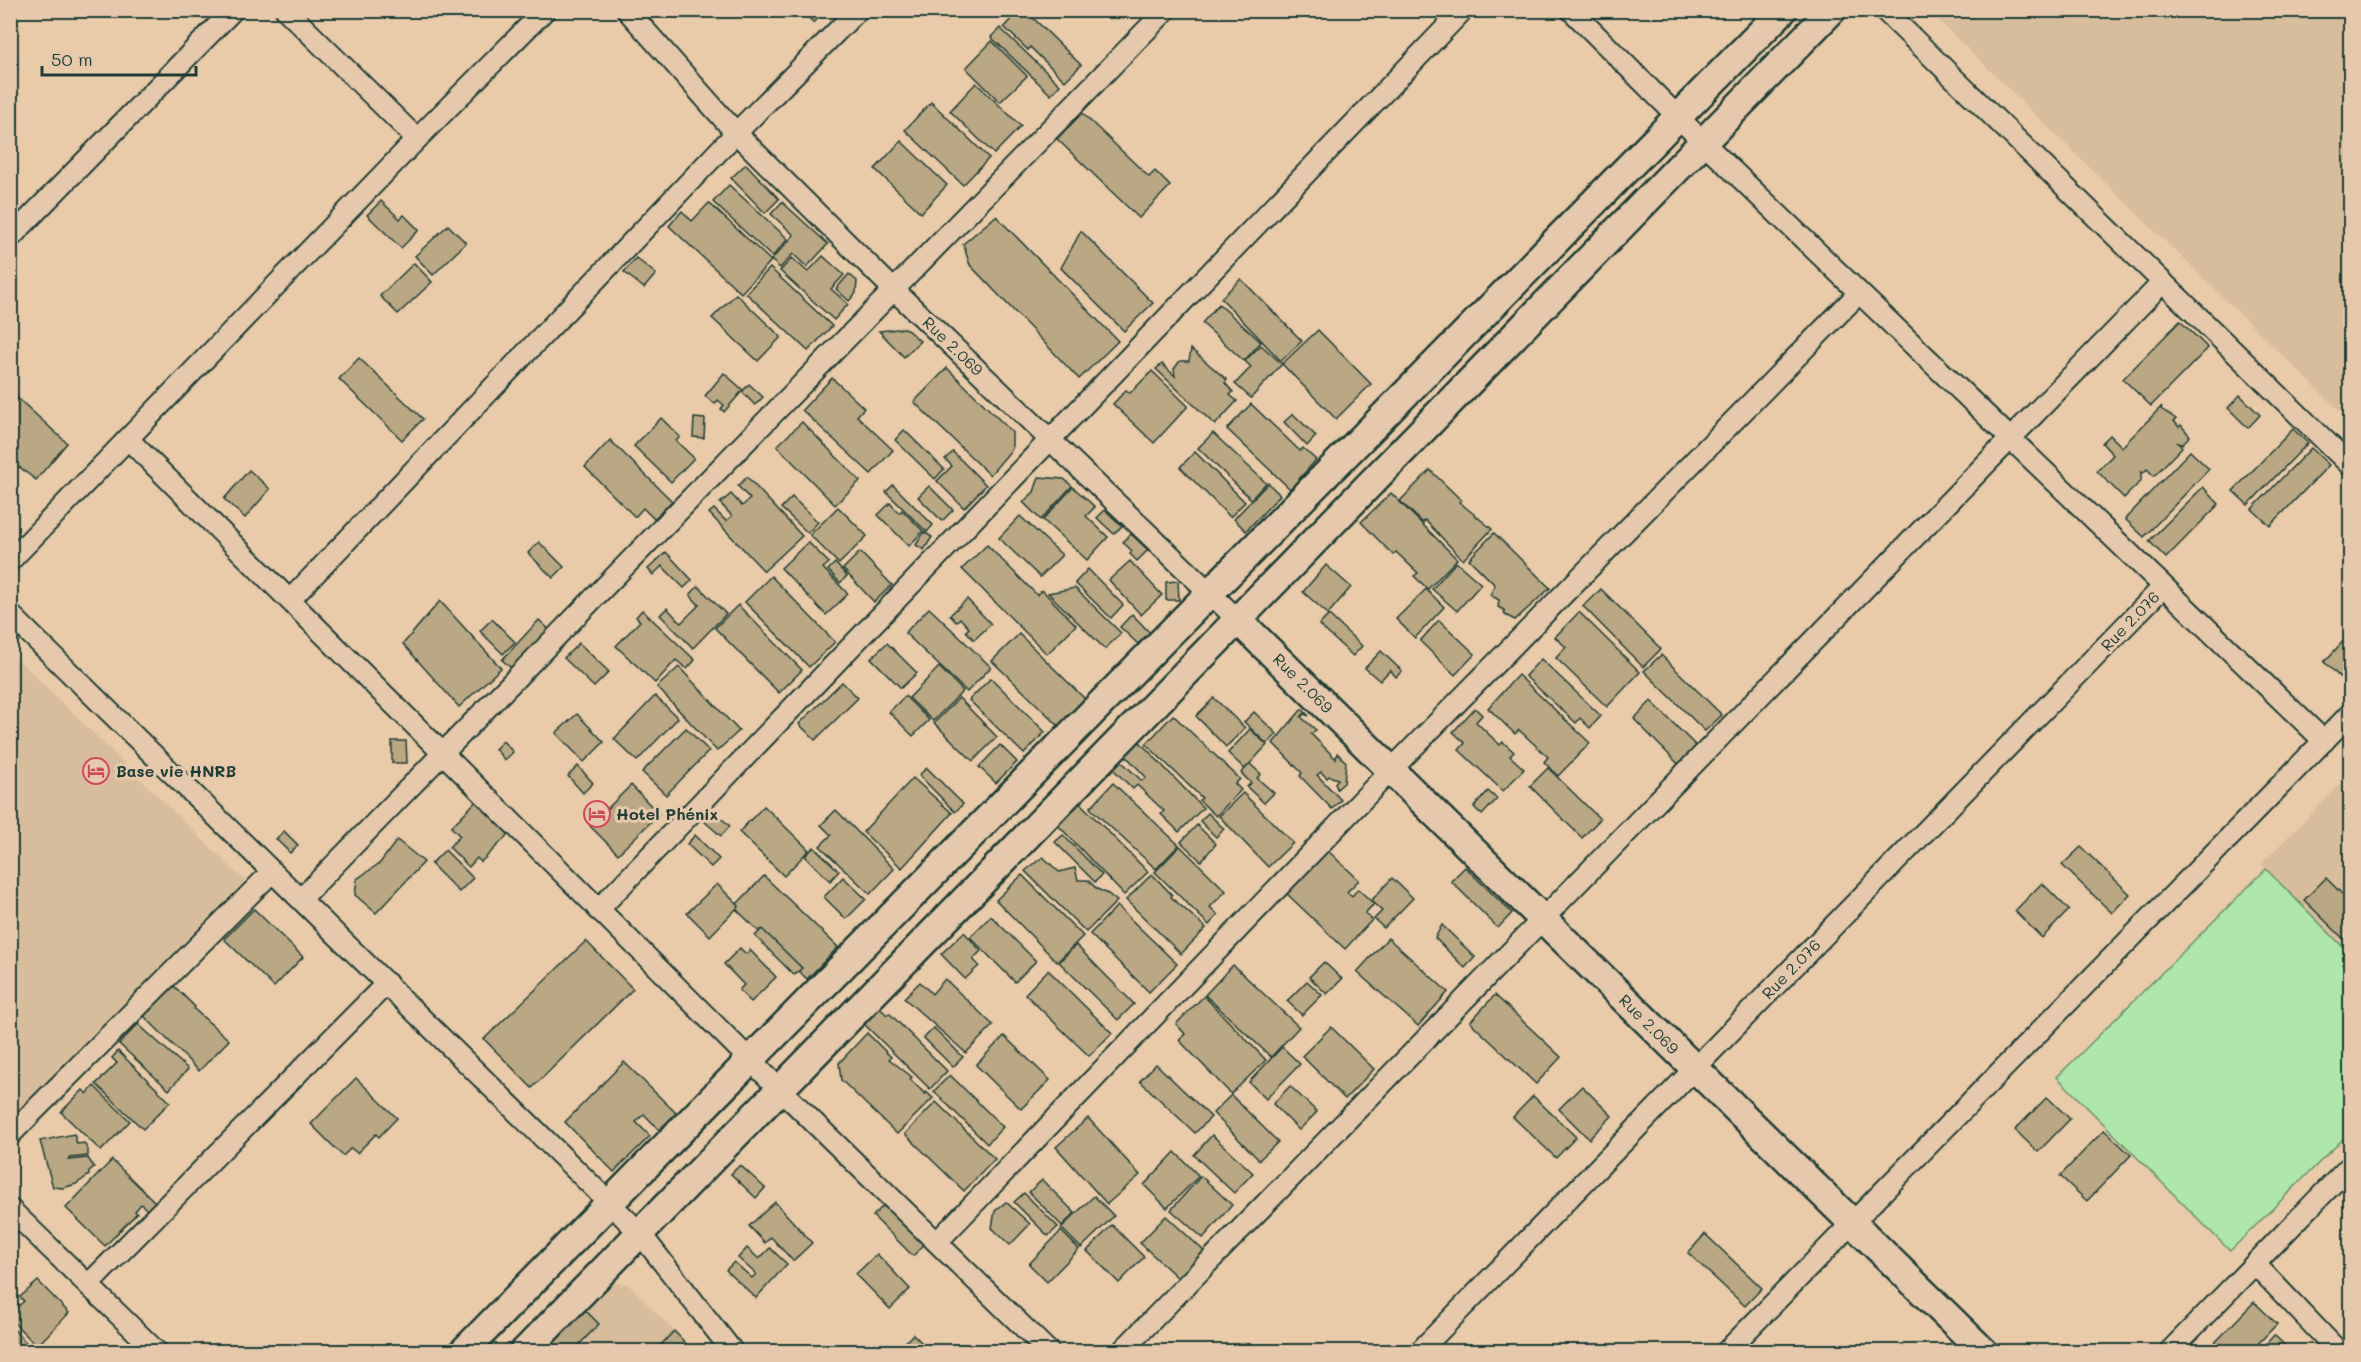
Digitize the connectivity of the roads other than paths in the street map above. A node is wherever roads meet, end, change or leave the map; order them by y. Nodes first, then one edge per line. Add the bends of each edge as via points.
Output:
1 (233, 10) edge
2 (286, 10) edge
3 (545, 10) edge
4 (627, 10) edge
5 (858, 10) edge
6 (1166, 10) edge
7 (1463, 10) edge
8 (1571, 10) edge
9 (1783, 10) edge
10 (1832, 10) edge
11 (1884, 10) edge
12 (1678, 117) junction
13 (736, 133) junction
14 (417, 139) junction
15 (1704, 143) junction
16 (10, 238) edge
17 (2163, 282) junction
18 (894, 290) junction
19 (1859, 293) junction
20 (129, 439) junction
21 (2011, 439) junction
22 (1051, 440) junction
23 (2350, 465) edge
24 (10, 561) edge
25 (2163, 587) junction
26 (1211, 591) junction
27 (290, 600) junction
28 (10, 614) edge
29 (1238, 620) junction
30 (2350, 714) edge
31 (2324, 741) junction
32 (441, 753) junction
33 (1391, 770) junction
34 (272, 872) junction
35 (300, 899) junction
36 (598, 910) junction
37 (1543, 919) junction
38 (387, 983) junction
39 (750, 1060) junction
40 (1694, 1068) junction
41 (779, 1088) junction
42 (10, 1135) edge
43 (2350, 1167) edge
44 (611, 1204) junction
45 (10, 1209) edge
46 (1852, 1223) junction
47 (639, 1232) junction
48 (937, 1242) junction
49 (2255, 1264) junction
50 (88, 1285) junction
51 (157, 1352) edge
52 (463, 1352) edge
53 (524, 1352) edge
54 (733, 1352) edge
55 (1049, 1352) edge
56 (1121, 1352) edge
57 (1419, 1352) edge
58 (1726, 1352) edge
59 (1984, 1352) edge
60 (2169, 1352) edge
61 (2339, 1352) edge

1 - 16 street
2 - 14 street
3 - 14 street
4 - 13 street, Rue 2.069
5 - 13 street
6 - 18 street
7 - 22 street
8 - 12 street
9 - 12 street
10 - 15 street
11 - 17 street
12 - 15 street
12 - 26 street
13 - 18 street, Rue 2.069
13 - 27 street
14 - 20 street
15 - 19 street
15 - 29 street
17 - 21 street
17 - 23 street
18 - 22 street, Rue 2.069
18 - 32 street
19 - 21 street
19 - 33 street
20 - 24 street
20 - 27 street
21 - 25 street
21 - 37 street
22 - 26 street, Rue 2.069
22 - 36 street
25 - 31 street
25 - 40 street, Rue 2.076
26 - 29 street, Rue 2.069
26 - 39 street
27 - 32 street
28 - 34 street
29 - 33 street, Rue 2.069
29 - 41 street
30 - 31 street
31 - 46 street
32 - 35 street
32 - 36 street
33 - 37 street, Rue 2.069
33 - 48 street
34 - 35 street
34 - 42 street
35 - 38 street
36 - 39 street
37 - 40 street, Rue 2.069
37 - 56 street
38 - 44 street
38 - 50 street
39 - 41 street
39 - 44 street
40 - 46 street, Rue 2.069
40 - 57 street, Rue 2.076
41 - 47 street
41 - 48 street
43 - 49 street
44 - 47 street
44 - 52 street
45 - 50 street
46 - 58 street
46 - 59 street, Rue 2.069
47 - 53 street
47 - 54 street
48 - 55 street
49 - 60 street
49 - 61 street
50 - 51 street

